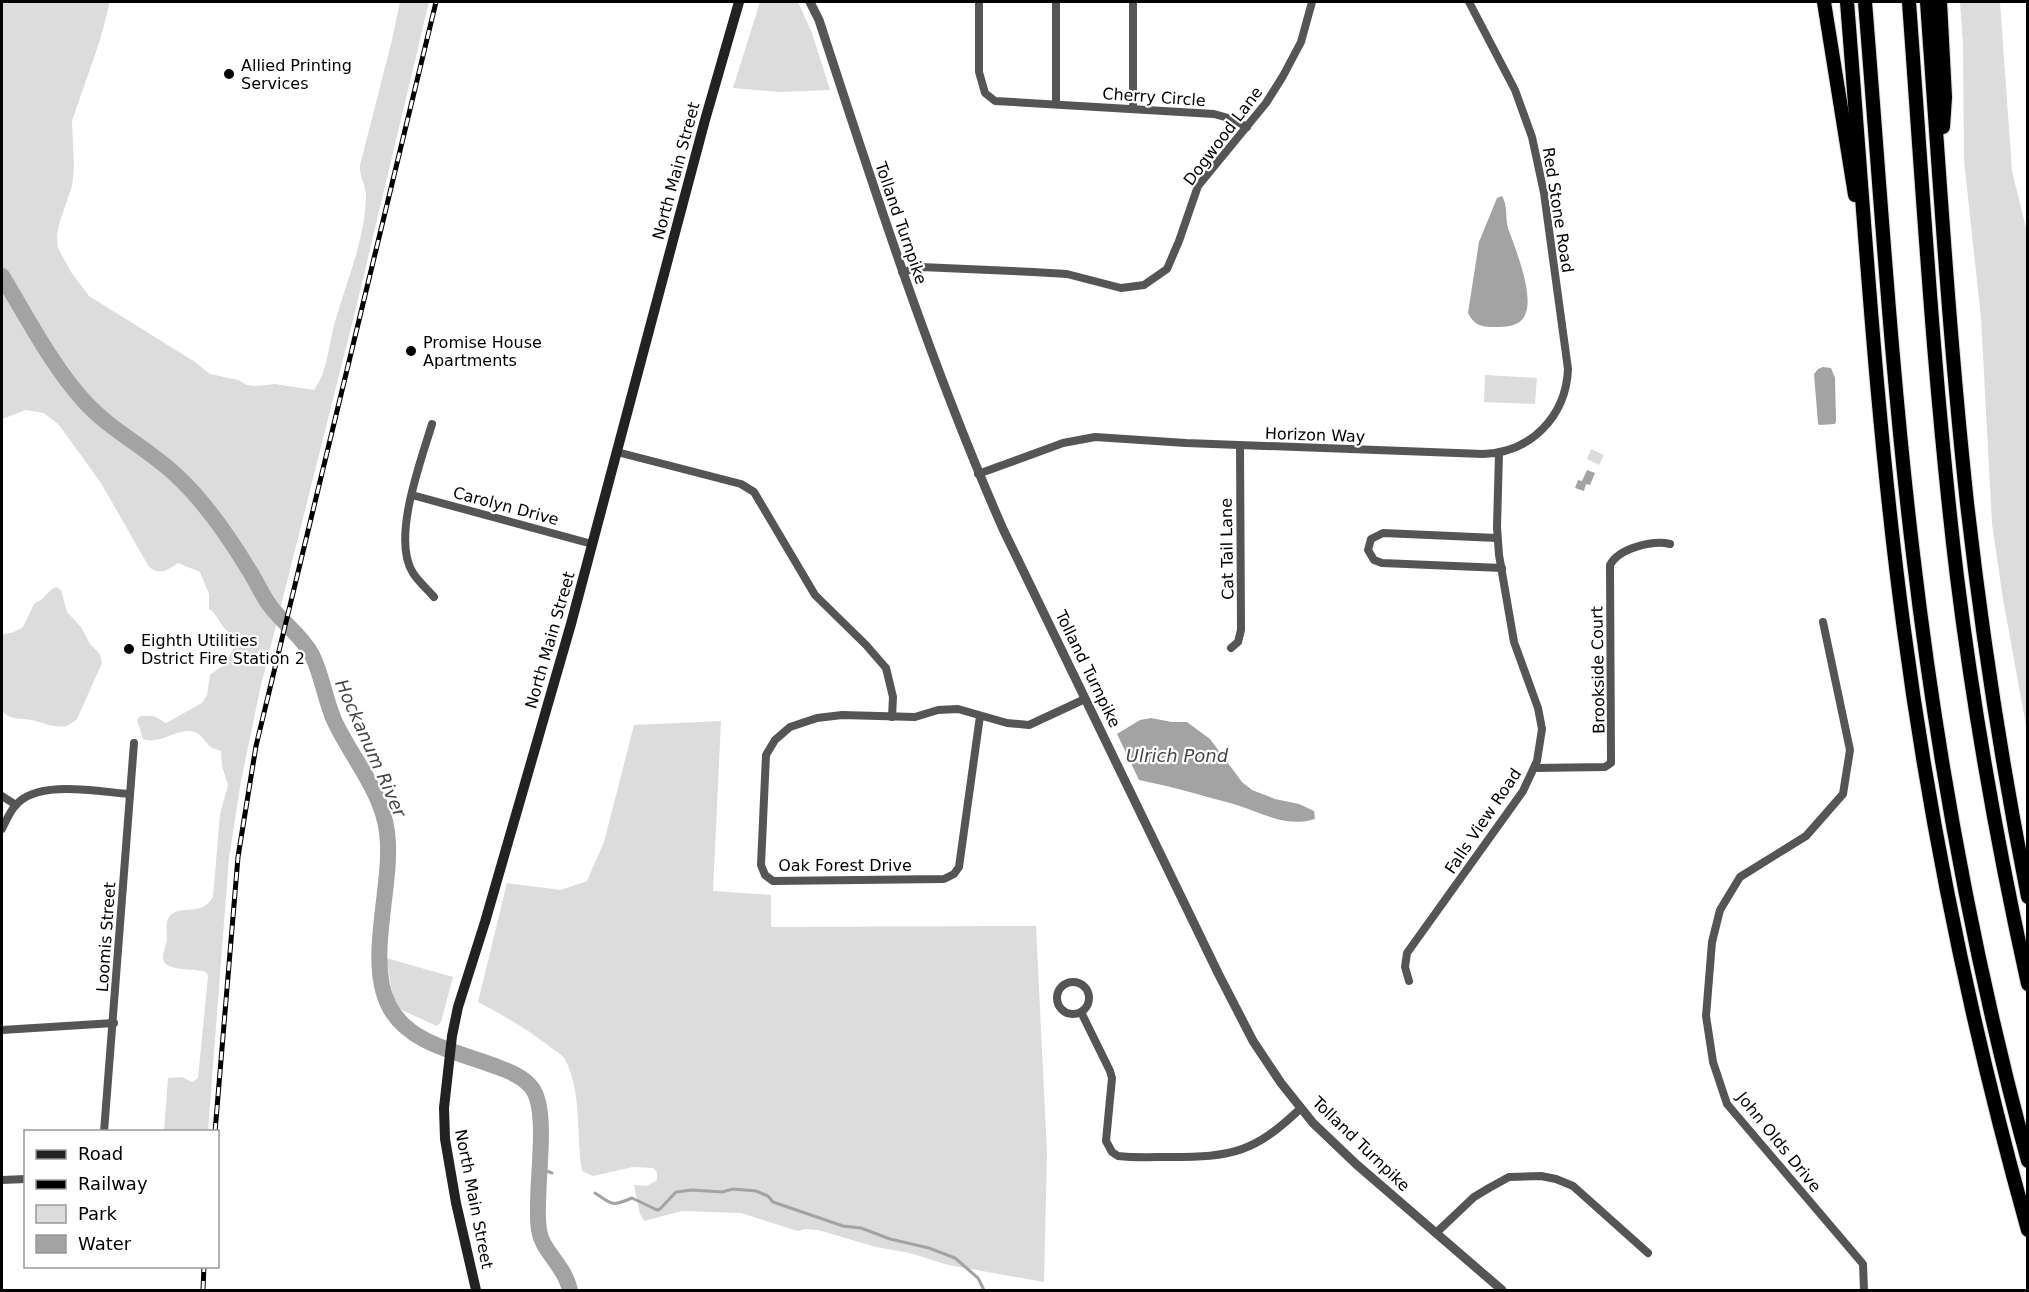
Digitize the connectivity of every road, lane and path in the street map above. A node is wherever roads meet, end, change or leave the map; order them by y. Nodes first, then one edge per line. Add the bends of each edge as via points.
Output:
1 (739, 2) edge
2 (810, 2) edge
3 (979, 2) edge
4 (1056, 2) edge
5 (1133, 2) edge
6 (1312, 2) edge
7 (1469, 2) edge
8 (1824, 2) edge
9 (1847, 2) edge
10 (1865, 2) edge
11 (1909, 2) edge
12 (1927, 2) edge
13 (1941, 2) edge
14 (1056, 104) junction
15 (1133, 109) junction
16 (1247, 127) junction
17 (1939, 159) junction
18 (1868, 262) junction
19 (902, 272) junction
20 (1563, 329) joint
21 (432, 424) dead end
22 (1240, 445) junction
23 (617, 452) junction
24 (1499, 453) junction
25 (978, 474) junction
26 (412, 495) junction
27 (1497, 538) junction
28 (592, 543) junction
29 (1670, 544) dead end
30 (1502, 568) junction
31 (434, 597) dead end
32 (1823, 622) dead end
33 (1231, 648) dead end
34 (1085, 699) junction
35 (980, 716) junction
36 (892, 717) junction
37 (134, 743) dead end
38 (1535, 768) junction
39 (130, 794) junction
40 (2, 796) edge
41 (16, 805) junction
42 (2, 829) edge
43 (2028, 897) edge
44 (1409, 981) dead end
45 (2028, 984) edge
46 (1081, 1012) junction
47 (114, 1023) junction
48 (2, 1030) edge
49 (1301, 1108) junction
50 (104, 1130) edge
51 (2028, 1161) edge
52 (24, 1179) edge
53 (2, 1180) edge
54 (2028, 1230) edge
55 (1436, 1233) junction
56 (1648, 1252) dead end
57 (476, 1290) edge
58 (1502, 1290) edge
59 (1864, 1290) edge

1 - 23 main road, North Main Street
2 - 19 street, Tolland Turnpike
3 - 14 street, Cherry Circle via 979,72 984,93 995,101
4 - 14 street
5 - 15 street
6 - 16 street, Dogwood Lane via 1301,42 1266,103
7 - 20 street, Red Stone Road via 1515,90 1532,137
8 - 18 highway
9 - 18 highway
10 - 51 highway via 1903,466 1926,660 1971,918
11 - 45 highway via 1957,576 1986,768
12 - 17 highway
13 - 17 highway via 1945,103
14 - 15 street, Cherry Circle
15 - 16 street, Cherry Circle via 1214,114
16 - 19 street, Dogwood Lane via 1198,186 1167,269 1144,285 1121,288 1067,274 1022,271 921,267
17 - 43 highway via 1976,578 1999,739
18 - 54 highway via 1890,511 1916,716 1962,964
19 - 25 street, Tolland Turnpike
20 - 24 street, Horizon Way via 1568,374 1559,407 1538,434
21 - 26 street
22 - 24 street, Horizon Way
22 - 25 street, Horizon Way via 1086,438
22 - 33 street, Cat Tail Lane via 1241,630 1238,642
23 - 28 main road, North Main Street
23 - 36 street via 741,484 754,492 815,595 886,668 893,697
24 - 27 street, Falls View Road
25 - 34 street, Tolland Turnpike
26 - 28 street, Carolyn Drive
26 - 31 street via 405,524 406,548 412,571
27 - 30 street, Falls View Road
27 - 30 street via 1383,533 1372,538 1368,548 1372,558 1382,563
28 - 57 main road, North Main Street via 452,1036 444,1108 445,1139
29 - 38 street, Brookside Court via 1648,543 1620,555 1611,565 1611,764
30 - 38 street, Falls View Road via 1514,642 1541,720
32 - 59 street, John Olds Drive via 1850,750 1843,794 1806,836 1740,878 1719,910 1712,942 1707,1016 1713,1062 1727,1104 1863,1264
34 - 35 street, Oak Forest Drive via 1029,725
34 - 49 street, Tolland Turnpike via 1253,1041
35 - 36 street, Oak Forest Drive via 958,709
35 - 36 street, Oak Forest Drive via 959,867 954,874 944,879 774,881 765,875 761,864 766,755 774,740 790,727 817,718
37 - 39 street, Loomis Street
38 - 44 street, Falls View Road via 1518,798 1409,950 1405,963
39 - 41 street via 43,790
39 - 47 street, Loomis Street
40 - 41 street
41 - 42 street
46 - 46 street via 1089,999 1086,989 1078,982 1067,983 1059,990 1061,1010
46 - 49 street via 1112,1078 1106,1141 1118,1156 1200,1157 1235,1152 1265,1138
47 - 48 street
47 - 50 street, Loomis Street
49 - 55 street, Tolland Turnpike via 1354,1162
52 - 53 street
55 - 56 street via 1474,1197 1509,1177 1541,1176 1572,1186
55 - 58 street, Tolland Turnpike

